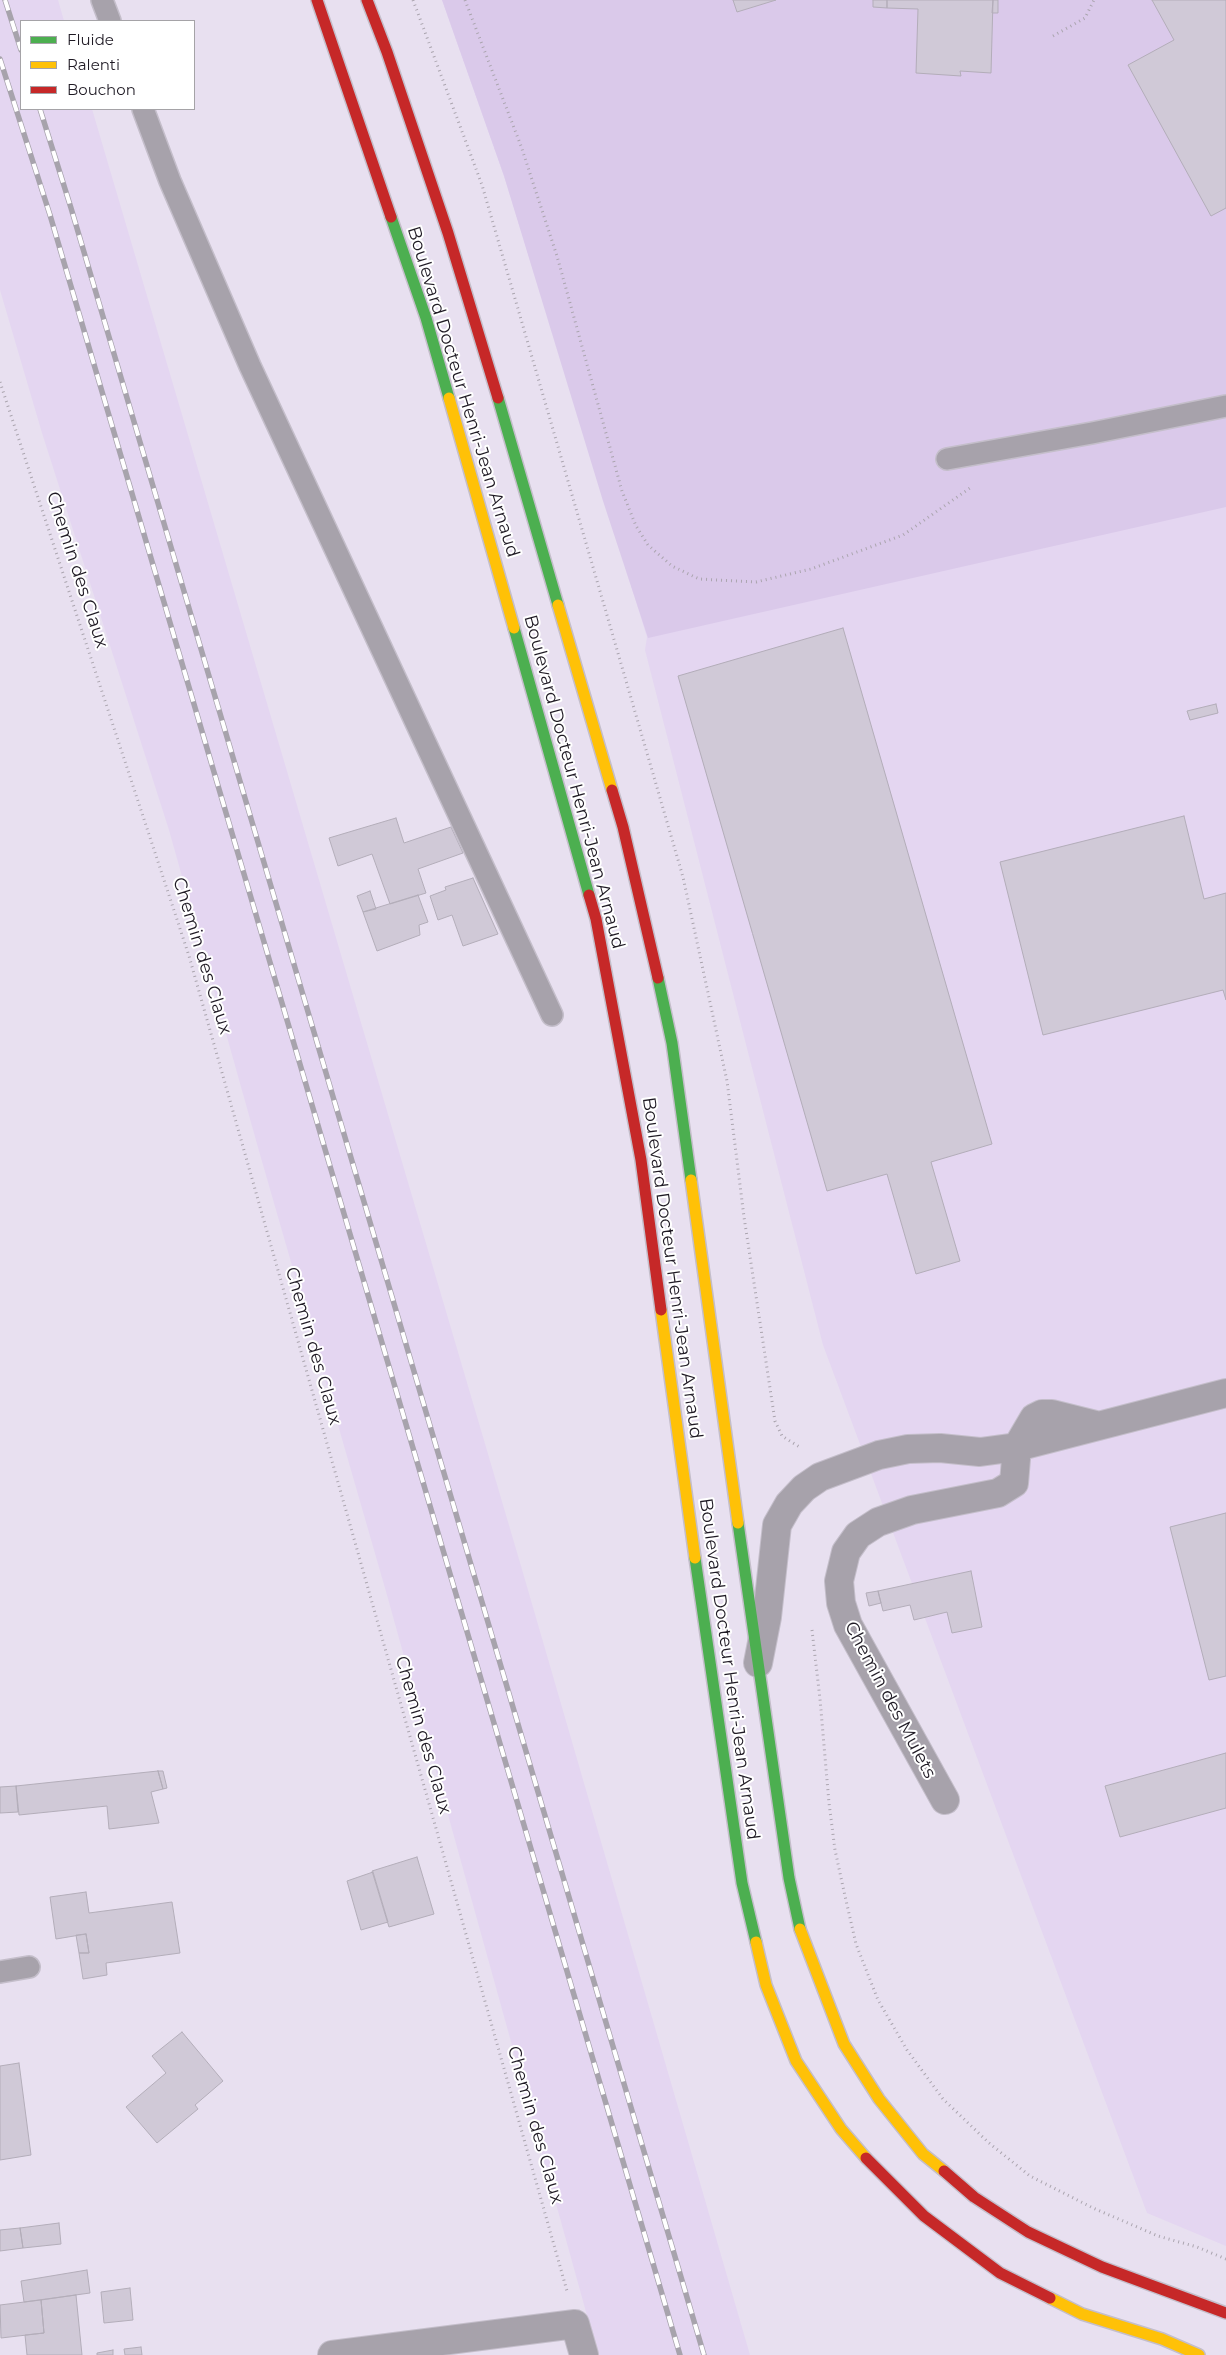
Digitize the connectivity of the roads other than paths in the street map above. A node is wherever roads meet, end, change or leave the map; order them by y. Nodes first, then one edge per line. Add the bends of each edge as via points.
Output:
1 (102, 0) edge
2 (317, 0) edge
3 (367, 0) edge
4 (110, 20) edge
5 (143, 110) edge
6 (1226, 406) edge
7 (947, 459) dead end
8 (552, 1015) dead end
9 (1226, 1393) edge
10 (1017, 1447) junction
11 (757, 1666) junction
12 (945, 1800) dead end
13 (29, 1967) dead end
14 (0, 1972) edge
15 (1226, 2313) edge
16 (332, 2355) edge
17 (584, 2355) edge
18 (1199, 2355) edge

1 - 4 lane
2 - 18 main road, Boulevard Docteur Henri-Jean Arnaud via 426,318 596,919 641,1160 742,1883 766,1985 796,2061 841,2128 884,2178 924,2216 1008,2277 1082,2314 1162,2339
3 - 11 main road, Boulevard Docteur Henri-Jean Arnaud via 448,233 623,828 672,1043
5 - 8 lane via 170,181 250,366
6 - 7 lane
9 - 10 street via 1097,1426 1042,1414 1034,1418
10 - 11 street via 980,1452 908,1449 840,1468 804,1488 789,1504 777,1525 767,1617
10 - 12 street, Chemin des Mulets via 1014,1482 998,1493 912,1510 878,1522 858,1535 846,1552 839,1581 848,1625
11 - 15 main road, Boulevard Docteur Henri-Jean Arnaud via 789,1878 801,1932 844,2044 880,2099 923,2154 974,2197 1028,2232 1102,2267
13 - 14 lane
16 - 17 street via 575,2324

